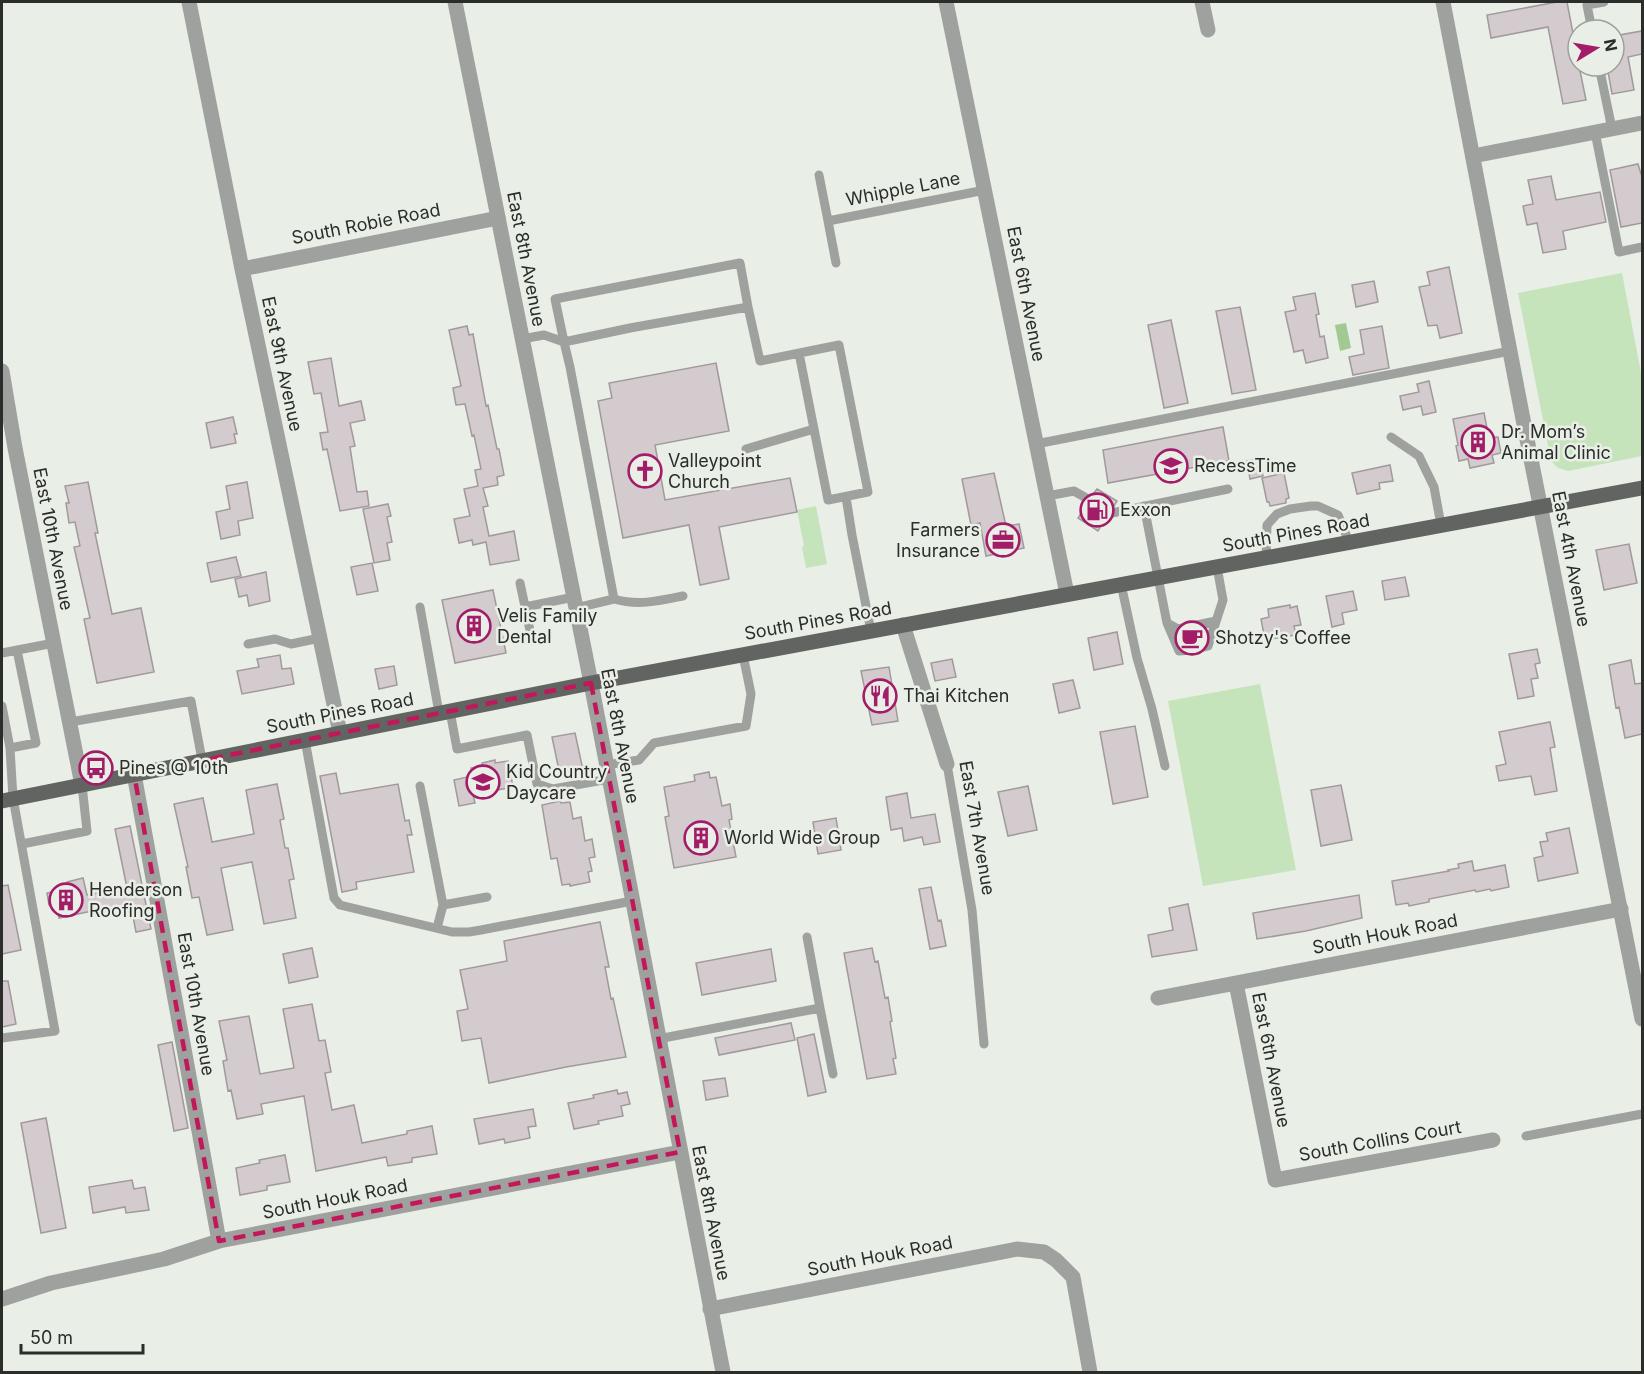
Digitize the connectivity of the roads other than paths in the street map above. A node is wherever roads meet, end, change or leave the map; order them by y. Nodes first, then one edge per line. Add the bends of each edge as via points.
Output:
1 (189, 2) edge
2 (456, 2) edge
3 (946, 2) edge
4 (1202, 2) edge
5 (1443, 2) edge
6 (1604, 2) edge
7 (1590, 18) edge
8 (1208, 30) dead end
9 (1601, 78) edge
10 (1642, 123) edge
11 (1612, 129) junction
12 (1595, 132) junction
13 (1473, 156) junction
14 (819, 175) dead end
15 (985, 190) junction
16 (498, 218) junction
17 (828, 221) junction
18 (1642, 247) edge
19 (836, 263) dead end
20 (242, 269) junction
21 (748, 307) junction
22 (522, 339) junction
23 (564, 342) junction
24 (1510, 351) junction
25 (799, 353) junction
26 (2, 371) edge
27 (814, 429) junction
28 (1391, 437) dead end
29 (1036, 444) junction
30 (8, 449) edge
31 (746, 449) dead end
32 (1642, 488) edge
33 (1228, 489) dead end
34 (846, 496) junction
35 (1047, 496) junction
36 (1144, 506) junction
37 (1541, 507) junction
38 (1441, 525) junction
39 (1349, 542) junction
40 (1266, 558) junction
41 (1217, 567) junction
42 (1158, 578) junction
43 (520, 583) dead end
44 (1122, 585) junction
45 (1067, 594) junction
46 (683, 596) dead end
47 (614, 599) junction
48 (575, 603) junction
49 (420, 607) dead end
50 (525, 607) junction
51 (1216, 621) junction
52 (1167, 623) junction
53 (903, 625) junction
54 (871, 631) junction
55 (320, 638) junction
56 (532, 640) dead end
57 (54, 643) junction
58 (248, 644) dead end
59 (17, 650) junction
60 (2, 653) edge
61 (744, 655) junction
62 (591, 683) junction
63 (2, 706) edge
64 (445, 712) junction
65 (70, 722) junction
66 (340, 733) junction
67 (305, 740) junction
68 (10, 748) junction
69 (202, 760) junction
70 (947, 764) joint
71 (1166, 766) dead end
72 (608, 772) junction
73 (134, 774) junction
74 (82, 785) junction
75 (420, 786) dead end
76 (7, 800) edge
77 (22, 844) junction
78 (487, 897) dead end
79 (632, 901) junction
80 (443, 905) junction
81 (1621, 909) junction
82 (437, 928) junction
83 (807, 937) dead end
84 (1236, 983) junction
85 (1158, 998) dead end
86 (820, 1008) junction
87 (1642, 1018) edge
88 (2, 1038) edge
89 (658, 1040) junction
90 (984, 1044) dead end
91 (833, 1074) dead end
92 (1642, 1114) edge
93 (1526, 1136) dead end
94 (1493, 1140) dead end
95 (680, 1152) junction
96 (1275, 1180) joint
97 (219, 1241) junction
98 (2, 1299) edge
99 (710, 1309) junction
100 (723, 1372) edge
101 (1090, 1372) edge

1 - 20 street, East 9th Avenue
2 - 16 street, East 8th Avenue
3 - 15 street, East 6th Avenue
4 - 8 street
5 - 13 street, East 4th Avenue
6 - 7 lane via 1587,5
9 - 11 lane
10 - 11 street
11 - 12 street
12 - 13 street
12 - 18 lane via 1619,252
13 - 24 street, East 4th Avenue
14 - 17 lane, Whipple Lane
15 - 17 lane, Whipple Lane
15 - 29 street, East 6th Avenue
16 - 20 street, South Robie Road
16 - 22 street, East 8th Avenue
17 - 19 lane, Whipple Lane
20 - 55 street, East 9th Avenue
21 - 23 lane
21 - 23 lane via 740,263 624,285 555,299
21 - 25 lane via 760,361
22 - 23 lane via 544,335
22 - 48 street, East 8th Avenue
23 - 47 lane
24 - 29 lane
24 - 37 street, East 4th Avenue
25 - 27 lane
25 - 34 lane via 839,345 868,492
26 - 30 street, East 10th Avenue
27 - 31 lane
27 - 34 lane via 828,500
28 - 38 lane via 1419,456 1434,487
29 - 35 street, East 6th Avenue
30 - 57 street, East 10th Avenue
32 - 37 main road, South Pines Road
33 - 36 lane
34 - 54 lane
35 - 36 lane via 1074,491 1112,513
35 - 45 street, East 6th Avenue
36 - 42 lane
37 - 38 main road, South Pines Road
37 - 81 street, East 4th Avenue
38 - 39 main road, South Pines Road
39 - 40 main road, South Pines Road
39 - 40 lane via 1337,515 1318,506 1290,509 1277,514 1266,525
40 - 41 main road, South Pines Road
41 - 42 main road, South Pines Road
41 - 51 lane via 1223,600
42 - 44 main road, South Pines Road
42 - 52 lane
43 - 50 lane
44 - 45 main road, South Pines Road
44 - 71 lane
45 - 53 main road, South Pines Road
46 - 47 lane via 640,603
47 - 48 lane
48 - 50 lane
48 - 62 street, East 8th Avenue
49 - 64 lane
50 - 56 lane
51 - 52 lane via 1178,628
51 - 52 lane via 1208,646 1179,651
53 - 54 main road, South Pines Road
53 - 70 street, East 7th Avenue
54 - 61 main road, South Pines Road
55 - 58 lane via 291,644 275,639
55 - 66 street, East 9th Avenue
57 - 59 lane
57 - 65 street, East 10th Avenue
59 - 60 lane
59 - 68 lane via 36,743
61 - 62 main road, South Pines Road
61 - 72 lane via 750,694 746,726 654,743 639,760
62 - 64 main road, South Pines Road
62 - 72 street, East 8th Avenue
63 - 68 lane
64 - 66 main road, South Pines Road
64 - 72 lane via 457,749 527,735 537,784 553,789
65 - 69 lane via 191,701
65 - 74 street, East 10th Avenue
66 - 67 main road, South Pines Road
67 - 69 main road, South Pines Road
67 - 82 lane via 336,902
68 - 76 lane
69 - 73 main road, South Pines Road
70 - 90 lane, East 7th Avenue via 972,910
72 - 79 street, East 8th Avenue
73 - 74 main road, South Pines Road
73 - 97 street, East 10th Avenue
74 - 76 main road, South Pines Road
74 - 77 lane via 87,831
75 - 80 lane
76 - 77 lane
77 - 88 lane via 55,1031
78 - 80 lane
79 - 82 lane via 469,932
79 - 89 street, East 8th Avenue
80 - 82 lane
81 - 84 street, South Houk Road
81 - 87 street, East 4th Avenue
83 - 86 lane
84 - 85 street, South Houk Road
84 - 96 street, East 6th Avenue
86 - 89 lane
86 - 91 lane
89 - 95 street, East 8th Avenue
92 - 93 lane
94 - 96 street, South Collins Court
95 - 97 street, South Houk Road
95 - 99 street, East 8th Avenue
97 - 98 street, South Houk Road via 164,1259 51,1283
99 - 100 street, East 8th Avenue
99 - 101 street, South Houk Road via 1017,1249 1044,1252 1073,1277

